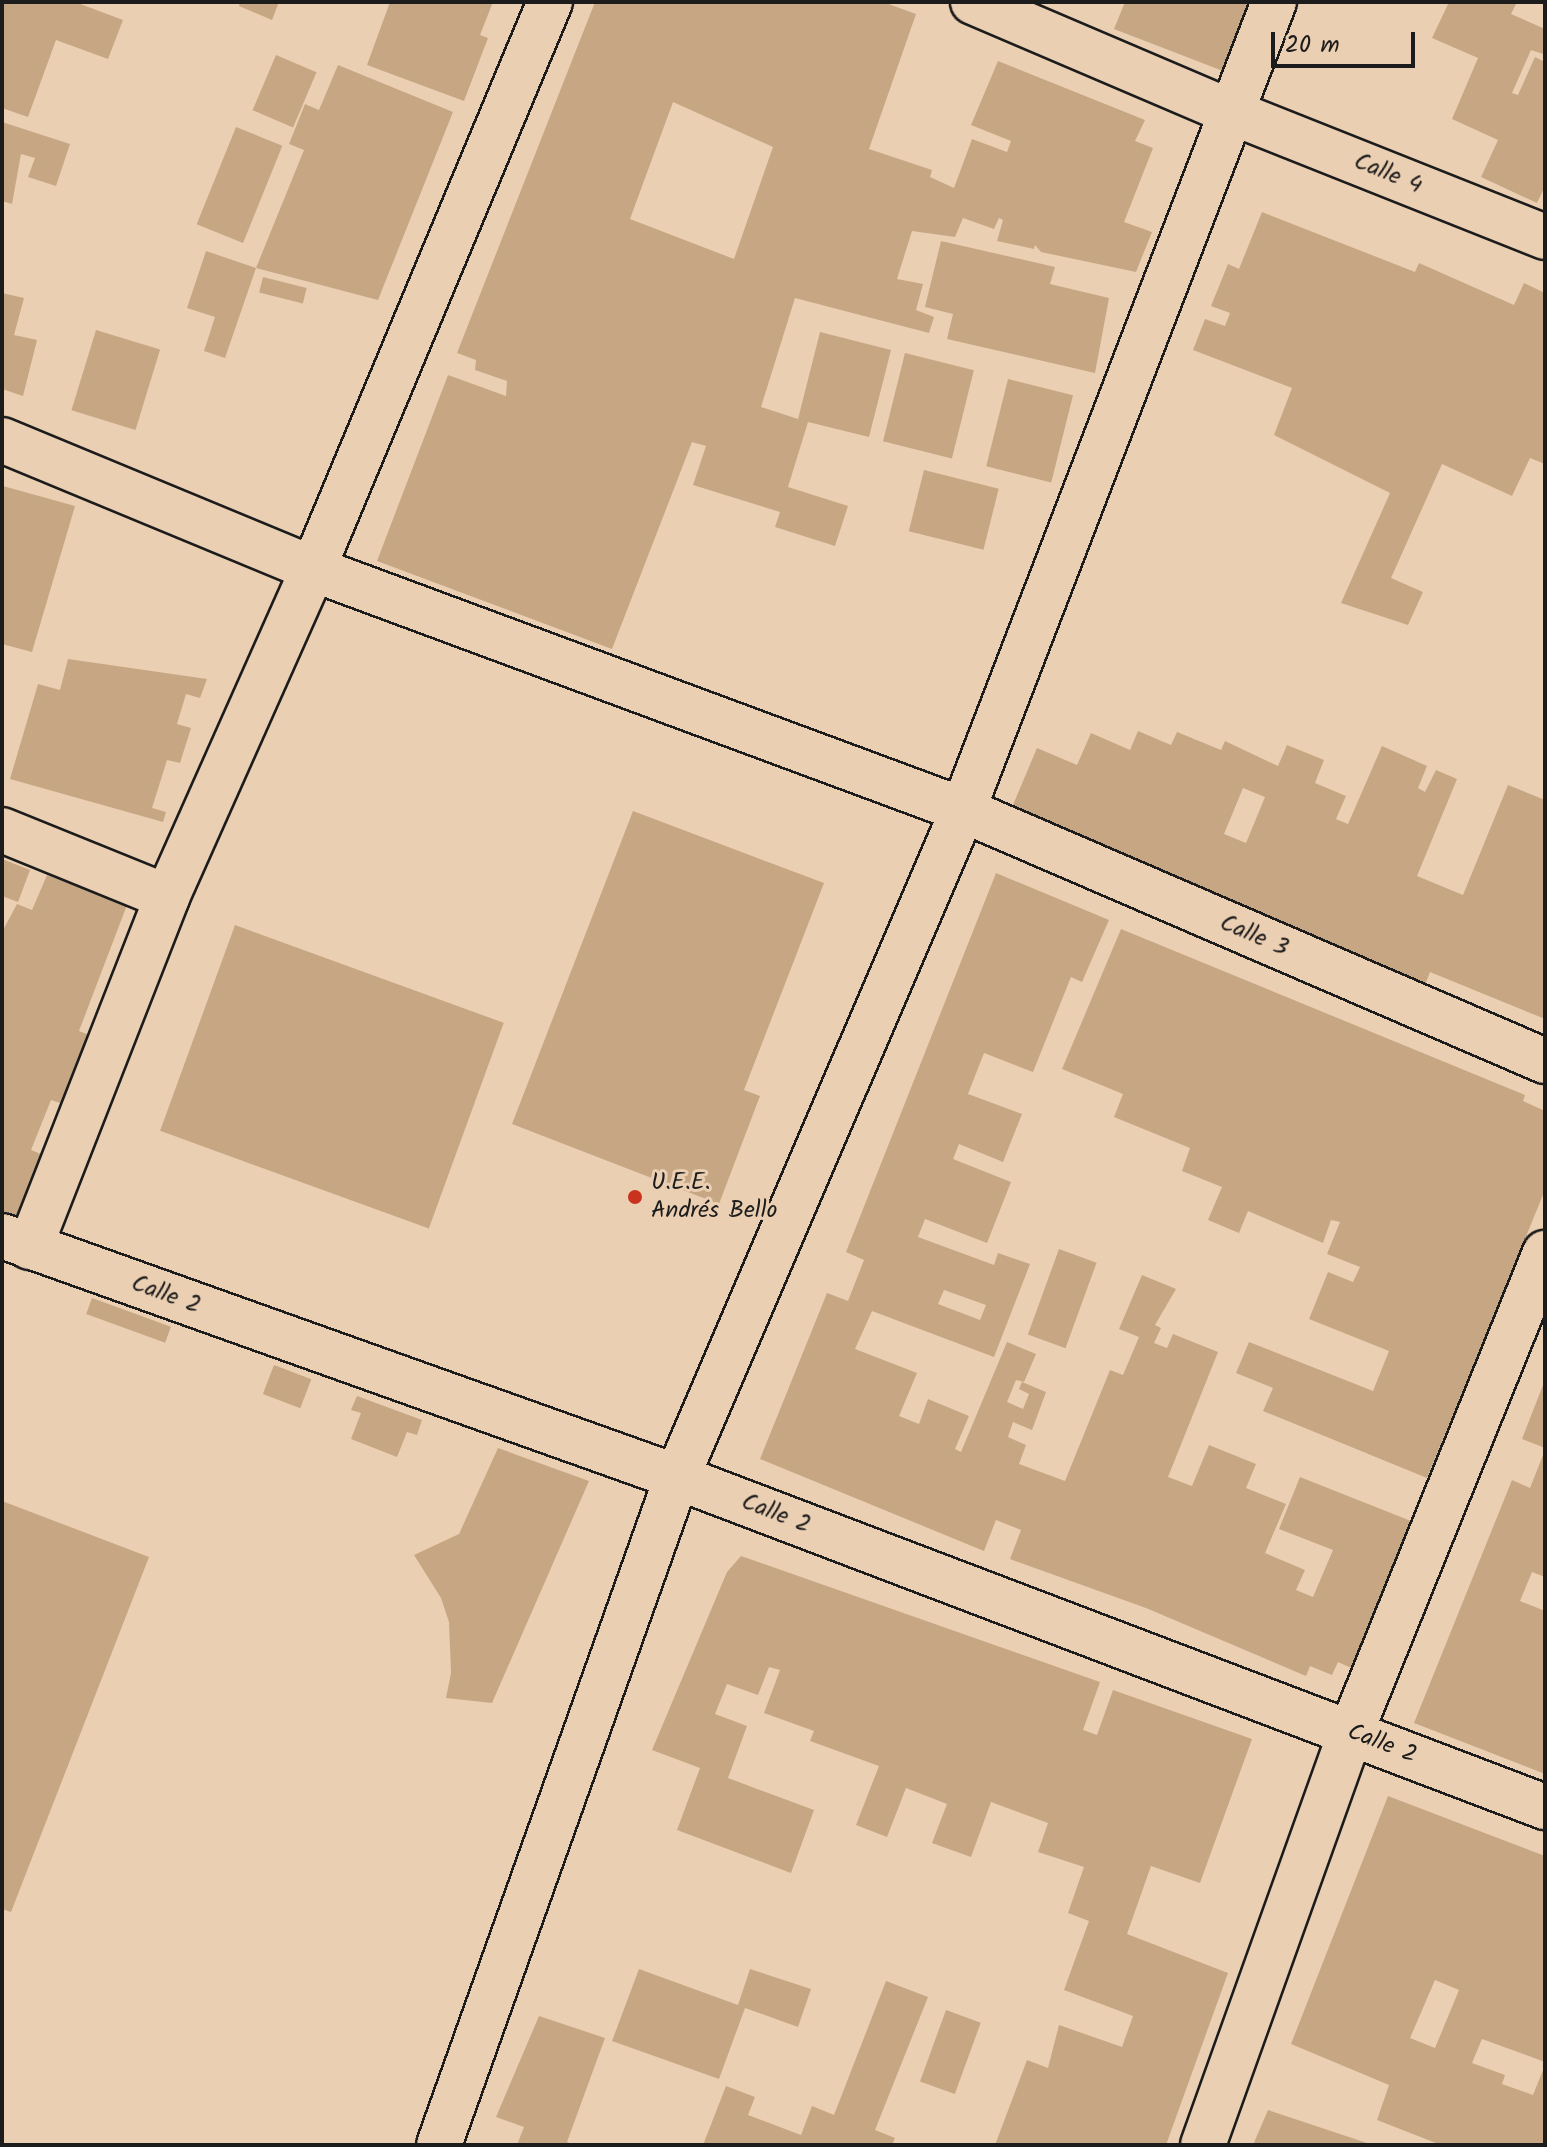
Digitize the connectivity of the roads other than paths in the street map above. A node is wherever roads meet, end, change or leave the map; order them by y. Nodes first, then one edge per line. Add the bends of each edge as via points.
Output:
1 (550, 2) edge
2 (973, 2) edge
3 (1274, 2) edge
4 (1231, 112) junction
5 (1545, 237) edge
6 (2, 440) edge
7 (313, 569) junction
8 (963, 810) junction
9 (2, 830) edge
10 (167, 897) junction
11 (1545, 1061) edge
12 (16, 1242) edge
13 (1545, 1253) edge
14 (677, 1477) junction
15 (1351, 1732) junction
16 (1545, 1807) edge
17 (439, 2145) edge
18 (1203, 2145) edge

1 - 7 street
2 - 4 street, Calle 4
3 - 4 street
4 - 5 street, Calle 4
4 - 8 street
6 - 7 street, Calle 3
7 - 8 street, Calle 3
7 - 10 street
8 - 11 street, Calle 3
8 - 14 street
9 - 10 street
10 - 12 street
12 - 14 street, Calle 2
13 - 15 street
14 - 15 street, Calle 2
14 - 17 street
15 - 16 street, Calle 2
15 - 18 street

